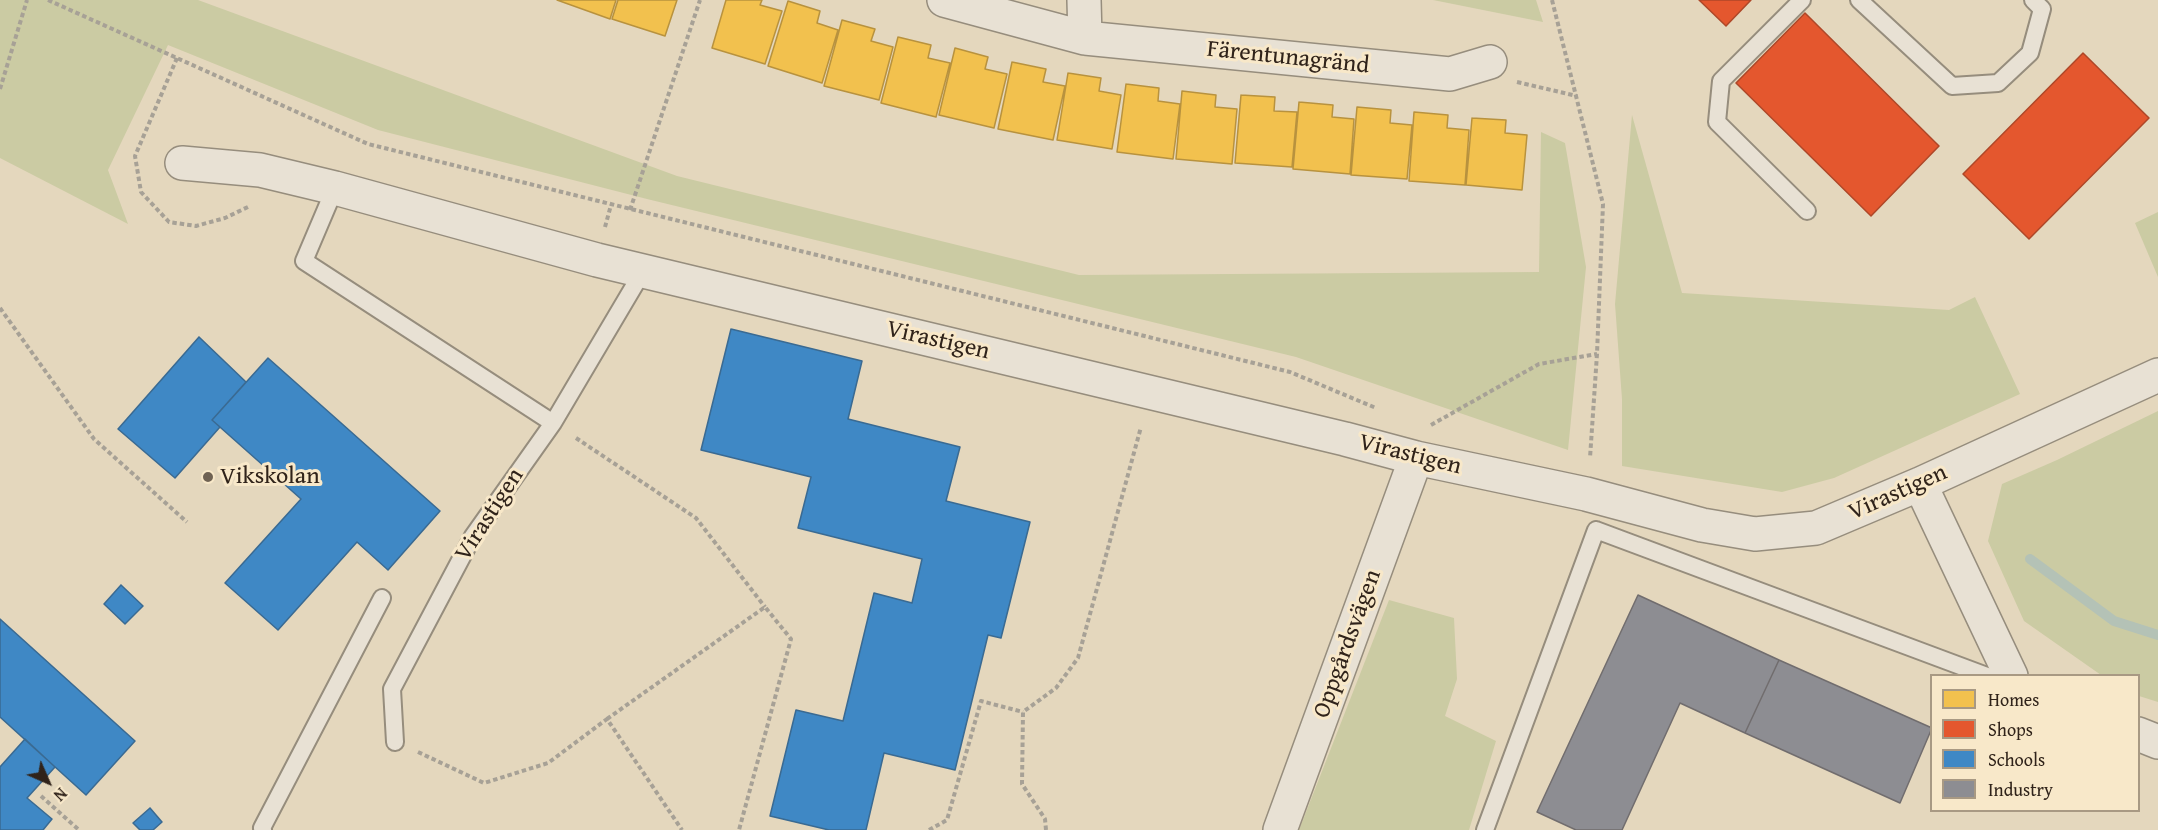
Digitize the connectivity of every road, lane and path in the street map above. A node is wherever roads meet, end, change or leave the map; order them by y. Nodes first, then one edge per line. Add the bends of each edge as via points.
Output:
1 (27, 0) edge
2 (48, 0) edge
3 (700, 0) edge
4 (944, 0) edge
5 (1084, 0) edge
6 (1552, 0) edge
7 (1802, 0) edge
8 (1859, 0) edge
9 (2033, 0) edge
10 (1085, 38) junction
11 (177, 58) junction
12 (1490, 62) joint
13 (0, 89) edge
14 (1577, 96) junction
15 (182, 163) dead end
16 (335, 188) junction
17 (254, 204) dead end
18 (630, 210) junction
19 (1807, 211) dead end
20 (643, 271) junction
21 (0, 308) edge
22 (1597, 354) junction
23 (2158, 375) edge
24 (1384, 411) dead end
25 (553, 423) junction
26 (1130, 425) dead end
27 (1141, 428) junction
28 (1151, 430) dead end
29 (1435, 431) dead end
30 (1420, 443) junction
31 (1590, 459) dead end
32 (1920, 484) junction
33 (1586, 494) junction
34 (187, 522) dead end
35 (1596, 530) junction
36 (382, 598) dead end
37 (765, 607) junction
38 (1984, 674) edge
39 (2011, 674) edge
40 (1023, 712) junction
41 (607, 718) junction
42 (2140, 734) edge
43 (395, 742) joint
44 (2158, 742) edge
45 (41, 796) dead end
46 (79, 830) edge
47 (262, 830) edge
48 (681, 830) edge
49 (739, 830) edge
50 (929, 830) edge
51 (1046, 830) edge
52 (1280, 830) edge
53 (1485, 830) edge

1 - 13 path
2 - 11 path
3 - 18 path
4 - 10 street, Färentunagränd
5 - 10 street
6 - 14 path
7 - 19 lane via 1721,81 1717,122
8 - 9 lane via 1952,86 1998,83 2030,53 2042,9
10 - 12 street, Färentunagränd via 1450,74
11 - 17 path via 135,156 141,192 169,222 196,226
11 - 18 path via 368,144
12 - 14 path via 1519,84
14 - 22 path via 1603,204
15 - 16 street, Virastigen via 260,170
16 - 20 street, Virastigen
16 - 25 lane via 304,261
18 - 24 path via 1290,372
20 - 25 lane, Virastigen
20 - 30 street, Virastigen via 1346,439
21 - 34 path via 94,439
22 - 30 path via 1539,364
22 - 31 path
23 - 32 street, Virastigen
25 - 37 path via 696,518
25 - 43 lane, Virastigen via 473,536 393,689
26 - 27 path
27 - 28 path
27 - 40 path via 1078,658 1056,688
29 - 30 path
30 - 33 street, Virastigen
30 - 52 street, Oppgårdsvägen
32 - 33 street, Virastigen via 1816,528 1755,534 1702,525
32 - 39 street
33 - 35 lane
35 - 38 lane
35 - 53 lane
36 - 47 lane
37 - 41 path
37 - 49 path via 791,639
40 - 50 path via 981,701 947,820
40 - 51 path via 1022,784 1045,819
41 - 43 path via 548,763 484,783
41 - 48 path
42 - 44 street
45 - 46 path

